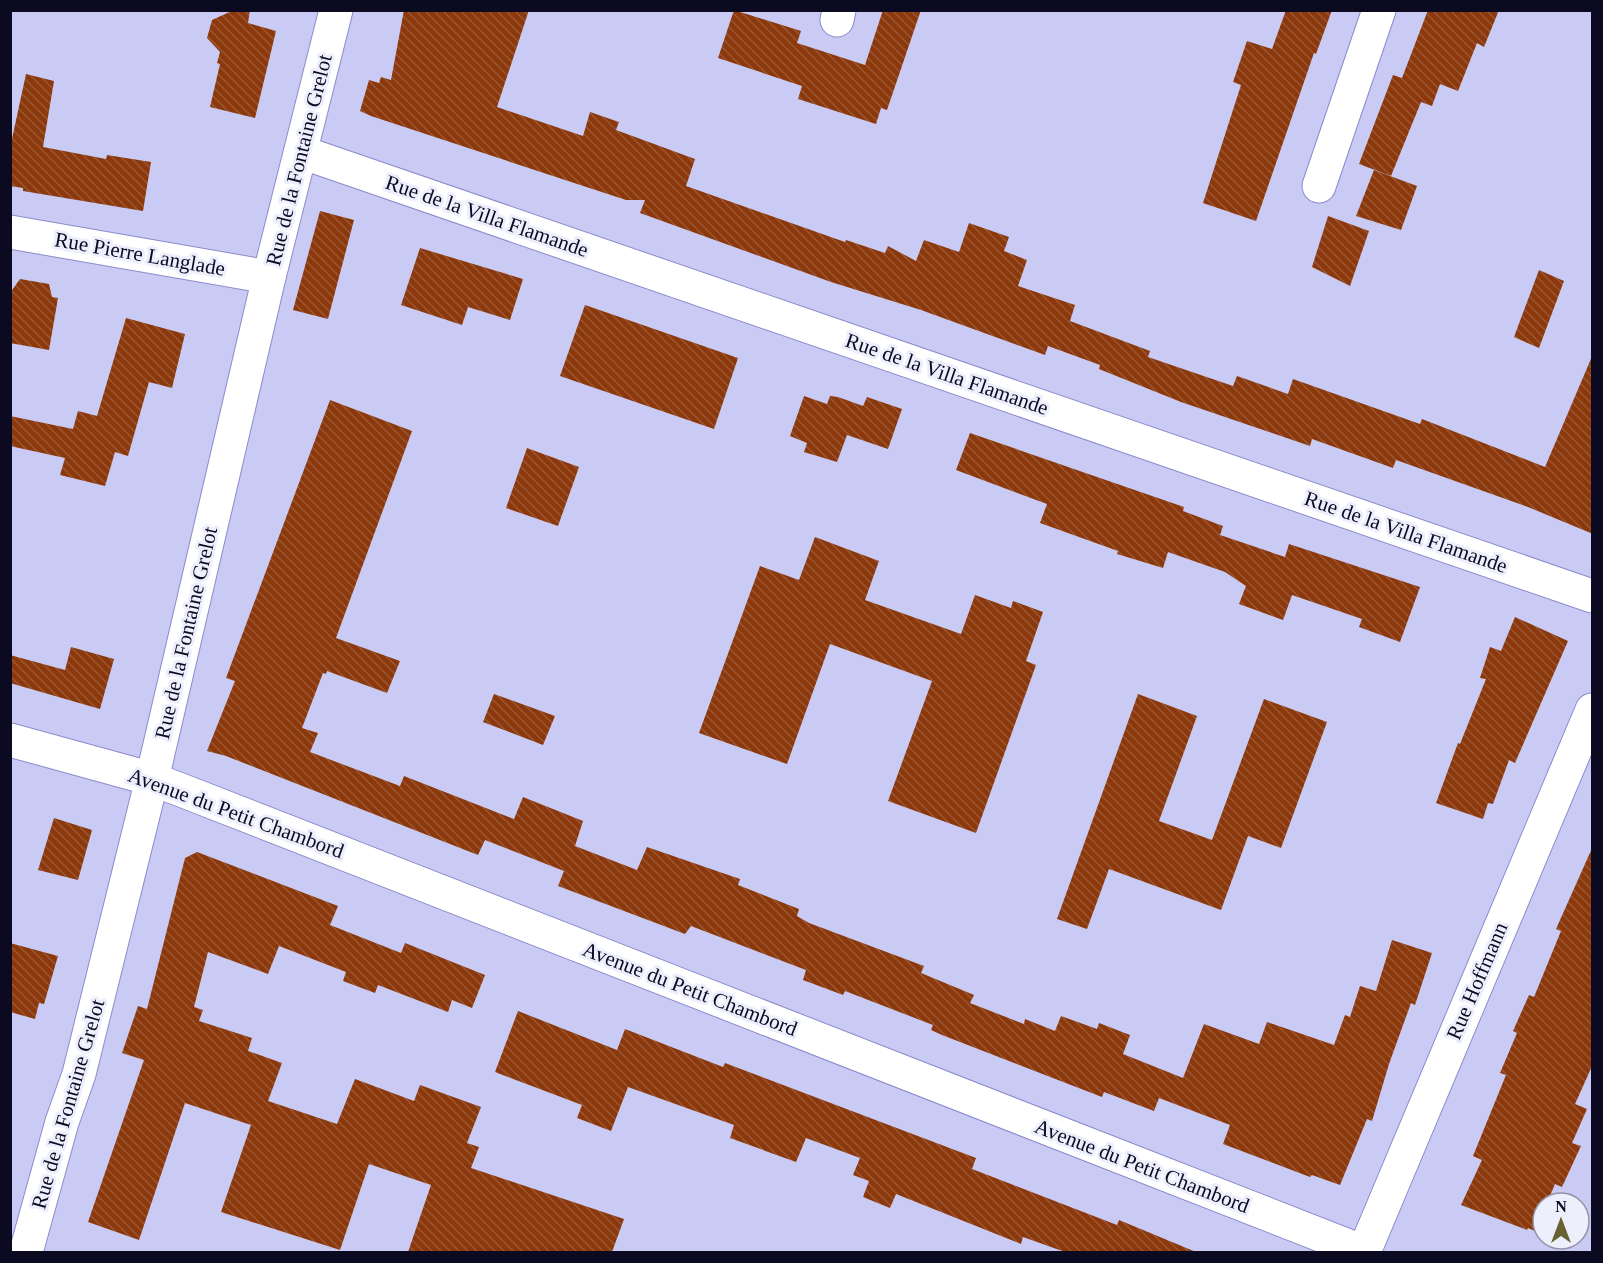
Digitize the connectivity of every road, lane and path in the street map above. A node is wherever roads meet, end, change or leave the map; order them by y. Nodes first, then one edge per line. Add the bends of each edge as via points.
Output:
1 (336, 10) edge
2 (1379, 10) edge
3 (301, 152) junction
4 (1319, 186) dead end
5 (10, 232) edge
6 (269, 277) junction
7 (1593, 596) edge
8 (1593, 710) edge
9 (10, 740) edge
10 (152, 779) junction
11 (26, 1252) edge
12 (1364, 1252) edge

1 - 3 street, Rue de la Fontaine Grelot
2 - 4 street
3 - 6 street, Rue de la Fontaine Grelot
3 - 7 street, Rue de la Villa Flamande
5 - 6 street, Rue Pierre Langlade
6 - 10 street, Rue de la Fontaine Grelot
8 - 12 street, Rue Hoffmann
9 - 10 street, Avenue du Petit Chambord
10 - 11 street, Rue de la Fontaine Grelot via 79,1074
10 - 12 street, Avenue du Petit Chambord

